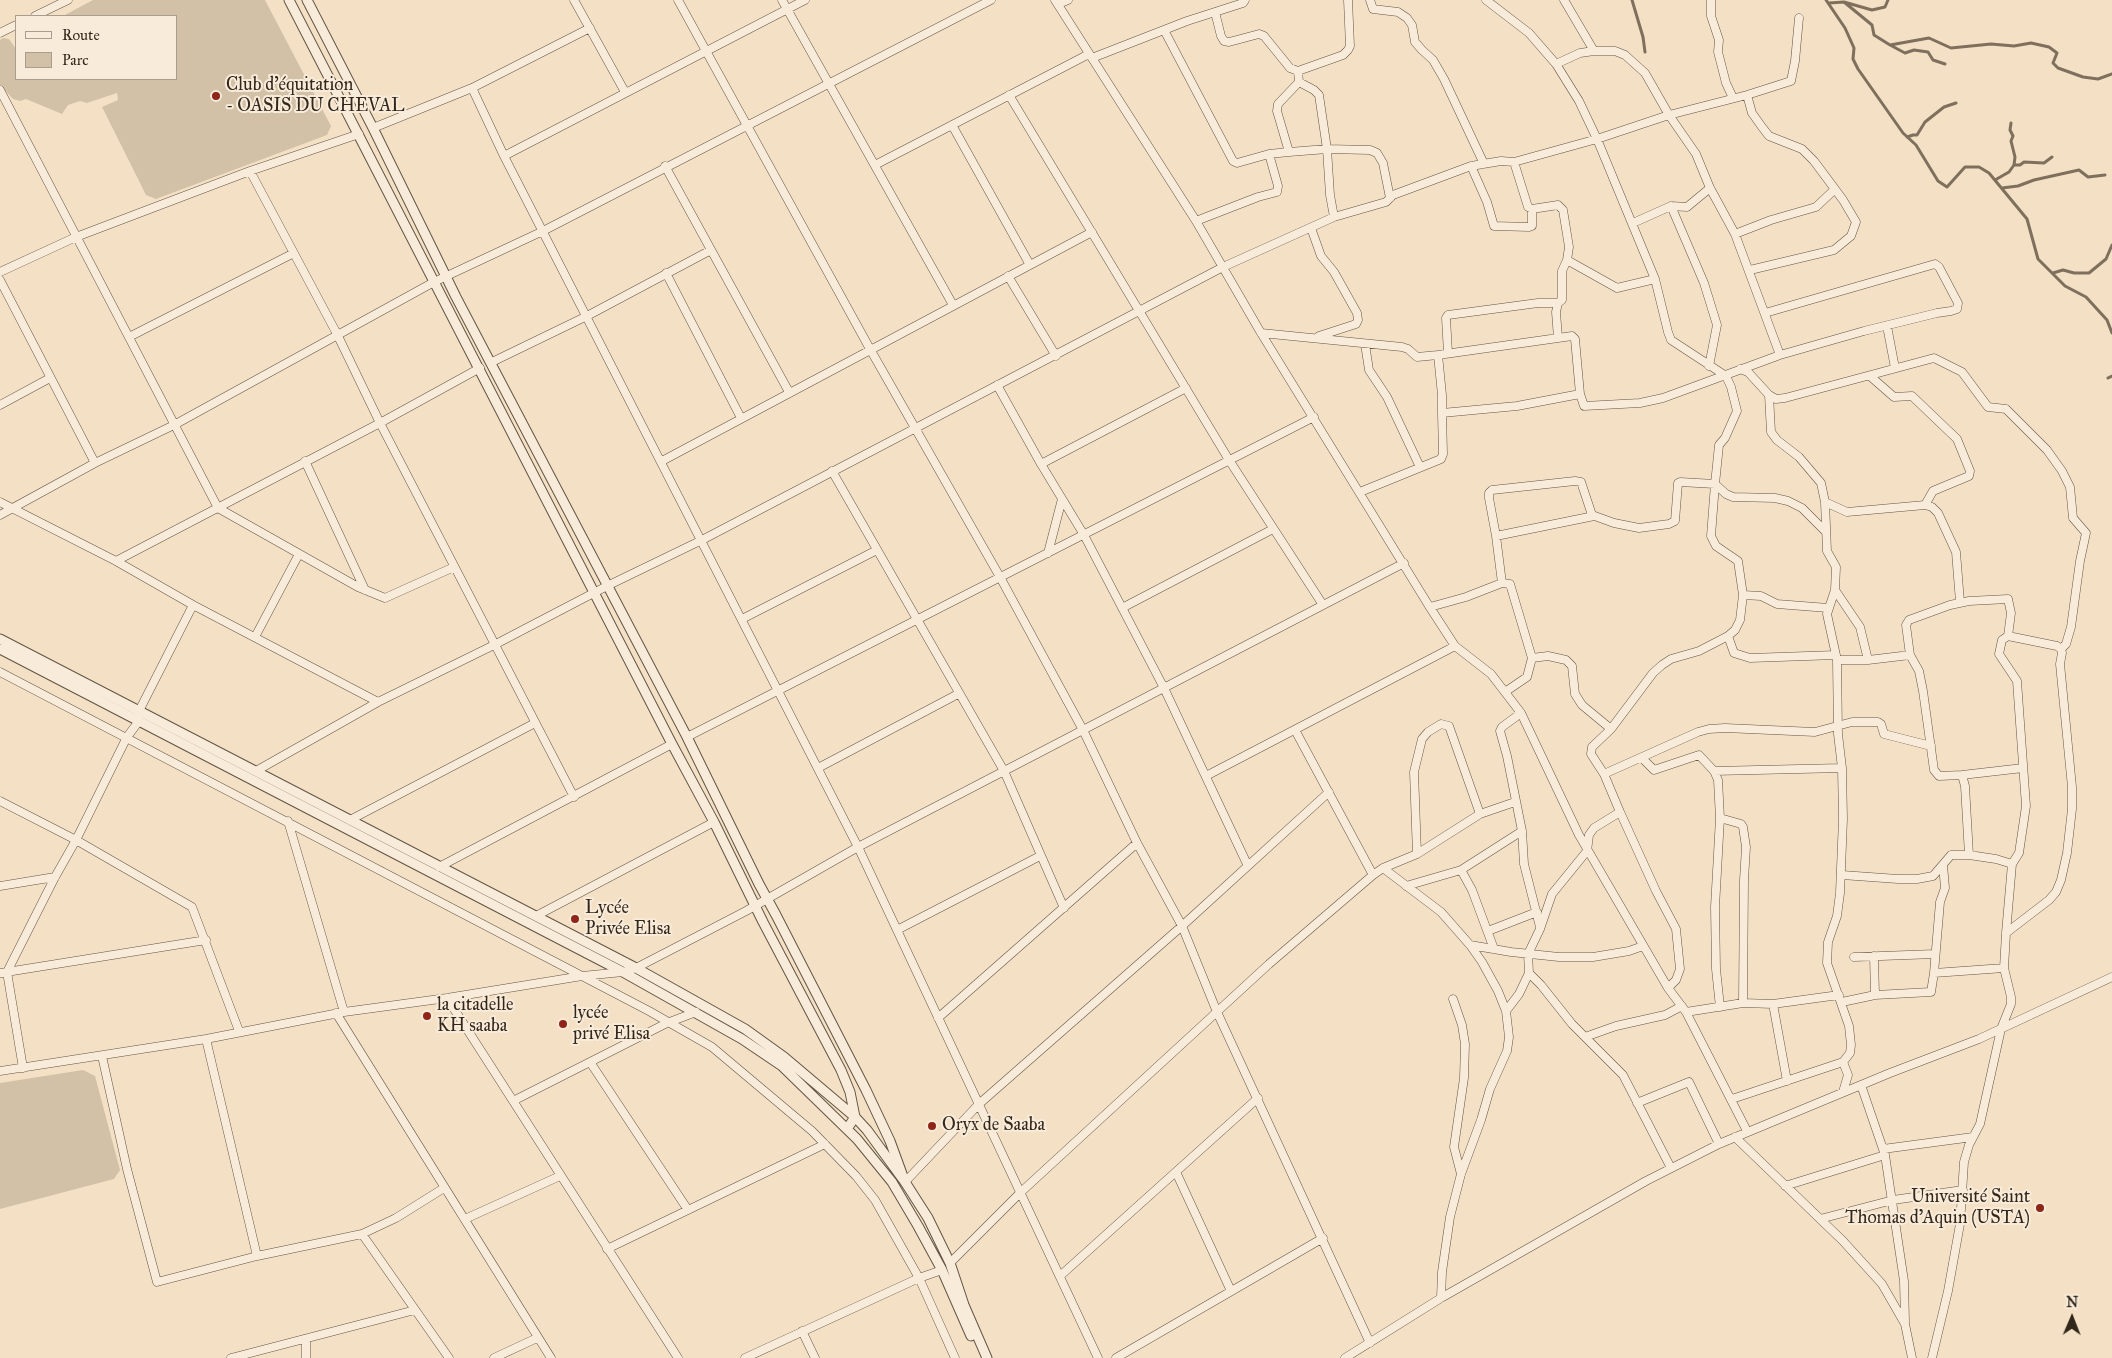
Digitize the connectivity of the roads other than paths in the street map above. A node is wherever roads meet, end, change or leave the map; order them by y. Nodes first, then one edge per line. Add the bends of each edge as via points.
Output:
1 (68, 0) edge
2 (289, 0) edge
3 (307, 0) edge
4 (574, 0) edge
5 (678, 0) edge
6 (782, 0) edge
7 (805, 0) edge
8 (991, 0) edge
9 (1068, 0) edge
10 (1245, 0) edge
11 (1348, 0) edge
12 (1370, 0) edge
13 (1486, 0) edge
14 (1564, 0) edge
15 (1711, 0) edge
16 (1056, 2) edge
17 (787, 9) junction
18 (1215, 12) junction
19 (37, 15) edge
20 (1798, 18) dead end
21 (15, 26) edge
22 (590, 28) junction
23 (1164, 30) junction
24 (0, 33) edge
25 (706, 50) junction
26 (1594, 51) junction
27 (1091, 56) junction
28 (1556, 64) junction
29 (1298, 71) junction
30 (1299, 82) junction
31 (829, 83) junction
32 (472, 88) junction
33 (0, 90) edge
34 (625, 92) junction
35 (1746, 95) junction
36 (1010, 96) junction
37 (1733, 98) junction
38 (1668, 115) junction
39 (747, 125) junction
40 (952, 125) junction
41 (373, 128) junction
42 (359, 134) junction
43 (1597, 139) junction
44 (1327, 149) junction
45 (1289, 152) junction
46 (1269, 154) junction
47 (504, 156) junction
48 (1514, 162) junction
49 (1484, 164) junction
50 (875, 165) junction
51 (665, 166) junction
52 (1472, 166) junction
53 (250, 171) junction
54 (1710, 188) junction
55 (1836, 189) junction
56 (1390, 198) junction
57 (1671, 206) junction
58 (1532, 209) junction
59 (1334, 217) junction
60 (1196, 221) junction
61 (1633, 223) junction
62 (1311, 228) junction
63 (543, 231) junction
64 (1092, 232) junction
65 (1735, 234) junction
66 (76, 237) junction
67 (711, 250) junction
68 (292, 254) junction
69 (1567, 260) junction
70 (1030, 265) junction
71 (1223, 268) junction
72 (1750, 270) junction
73 (0, 272) edge
74 (666, 273) junction
75 (1008, 276) junction
76 (446, 277) junction
77 (1655, 279) junction
78 (0, 280) edge
79 (434, 282) junction
80 (1558, 304) junction
81 (953, 305) junction
82 (1141, 312) junction
83 (1764, 313) junction
84 (587, 316) junction
85 (1887, 326) junction
86 (1261, 332) junction
87 (337, 334) junction
88 (129, 337) junction
89 (1314, 338) junction
90 (1558, 338) junction
91 (1364, 344) junction
92 (870, 349) junction
93 (1448, 353) junction
94 (1438, 355) junction
95 (1780, 355) junction
96 (1056, 356) junction
97 (492, 362) junction
98 (1709, 366) junction
99 (480, 368) junction
100 (1895, 368) junction
101 (1740, 370) junction
102 (1726, 376) junction
103 (1870, 376) junction
104 (50, 378) junction
105 (997, 386) junction
106 (1186, 388) junction
107 (789, 392) junction
108 (1580, 394) junction
109 (1769, 395) junction
110 (0, 405) edge
111 (1442, 413) junction
112 (1314, 417) junction
113 (741, 418) junction
114 (380, 423) junction
115 (174, 425) junction
116 (915, 428) junction
117 (1229, 460) junction
118 (662, 461) junction
119 (305, 462) junction
120 (94, 463) junction
121 (1041, 464) junction
122 (1420, 467) junction
123 (832, 471) junction
124 (1715, 484) junction
125 (1360, 492) junction
126 (1062, 499) junction
127 (0, 502) edge
128 (1825, 502) junction
129 (1925, 505) junction
130 (12, 508) junction
131 (218, 508) junction
132 (0, 515) edge
133 (1594, 516) junction
134 (1273, 529) junction
135 (1826, 532) junction
136 (1084, 534) junction
137 (1496, 536) junction
138 (702, 540) junction
139 (877, 550) junction
140 (1048, 553) junction
141 (299, 554) junction
142 (116, 561) junction
143 (1404, 563) junction
144 (454, 566) junction
145 (1000, 577) junction
146 (1502, 583) junction
147 (607, 586) junction
148 (365, 590) junction
149 (1836, 590) junction
150 (595, 593) junction
151 (1743, 595) junction
152 (1960, 602) junction
153 (193, 605) junction
154 (1323, 606) junction
155 (1430, 607) junction
156 (1122, 608) junction
157 (1828, 608) junction
158 (742, 620) junction
159 (917, 620) junction
160 (1728, 636) junction
161 (2008, 636) junction
162 (255, 637) junction
163 (0, 638) edge
164 (494, 645) junction
165 (1456, 646) junction
166 (2061, 650) junction
167 (2, 652) edge
168 (1910, 655) junction
169 (1532, 658) junction
170 (1837, 658) junction
171 (1868, 660) junction
172 (0, 672) edge
173 (1164, 688) junction
174 (779, 691) junction
175 (1504, 692) junction
176 (958, 694) junction
177 (378, 702) junction
178 (139, 711) junction
179 (1521, 713) junction
180 (139, 721) junction
181 (536, 723) junction
182 (1838, 726) junction
183 (1083, 730) junction
184 (1295, 730) junction
185 (1612, 730) junction
186 (127, 737) junction
187 (687, 737) junction
188 (672, 744) junction
189 (1931, 746) junction
190 (1642, 758) junction
191 (818, 768) junction
192 (1842, 768) junction
193 (2023, 768) junction
194 (256, 771) junction
195 (1004, 771) junction
196 (1714, 771) junction
197 (1604, 774) junction
198 (1962, 775) junction
199 (1206, 776) junction
200 (1329, 792) junction
201 (574, 797) junction
202 (0, 801) edge
203 (1515, 802) junction
204 (1620, 812) junction
205 (1480, 814) junction
206 (1720, 818) junction
207 (350, 820) junction
208 (288, 821) junction
209 (714, 822) junction
210 (1522, 831) junction
211 (76, 840) junction
212 (1137, 844) junction
213 (858, 846) junction
214 (1587, 851) junction
215 (1417, 854) junction
216 (1969, 855) junction
217 (1040, 856) junction
218 (1247, 864) junction
219 (1943, 864) junction
220 (2012, 864) junction
221 (439, 867) junction
222 (1384, 868) junction
223 (1461, 870) junction
224 (1373, 875) junction
225 (1842, 875) junction
226 (55, 877) junction
227 (0, 886) edge
228 (1406, 886) junction
229 (767, 899) junction
230 (755, 906) junction
231 (1064, 908) junction
232 (1537, 912) junction
233 (536, 916) junction
234 (1182, 926) junction
235 (1540, 929) junction
236 (897, 930) junction
237 (1488, 931) junction
238 (2006, 932) junction
239 (206, 940) junction
240 (1470, 945) junction
241 (1643, 946) junction
242 (1494, 949) junction
243 (1528, 954) junction
244 (1936, 954) junction
245 (1874, 956) junction
246 (1854, 957) dead end
247 (636, 968) junction
248 (2004, 968) junction
249 (623, 972) junction
250 (4, 973) edge
251 (1529, 973) junction
252 (1934, 973) junction
253 (582, 976) junction
254 (2112, 978) edge
255 (1668, 988) junction
256 (1875, 995) junction
257 (447, 998) junction
258 (1840, 998) junction
259 (1453, 999) dead end
260 (1744, 1003) junction
261 (1773, 1004) junction
262 (1720, 1007) junction
263 (1684, 1009) junction
264 (1506, 1011) junction
265 (344, 1012) junction
266 (696, 1012) junction
267 (1217, 1012) junction
268 (336, 1014) junction
269 (938, 1018) junction
270 (667, 1023) junction
271 (2001, 1029) junction
272 (239, 1031) junction
273 (1585, 1037) junction
274 (206, 1039) junction
275 (102, 1056) junction
276 (590, 1062) junction
277 (1843, 1062) junction
278 (22, 1068) junction
279 (0, 1071) edge
280 (1787, 1080) junction
281 (1861, 1085) junction
282 (1843, 1092) junction
283 (1258, 1098) junction
284 (1732, 1099) junction
285 (513, 1101) junction
286 (979, 1104) junction
287 (1637, 1104) junction
288 (855, 1117) junction
289 (847, 1128) junction
290 (1747, 1131) junction
291 (1735, 1137) junction
292 (1973, 1137) junction
293 (825, 1144) junction
294 (1719, 1144) junction
295 (1884, 1152) junction
296 (1671, 1168) junction
297 (1176, 1172) junction
298 (1461, 1174) junction
299 (560, 1176) junction
300 (905, 1182) junction
301 (1785, 1186) junction
302 (444, 1188) junction
303 (1963, 1190) junction
304 (1021, 1192) junction
305 (1893, 1200) junction
306 (688, 1210) junction
307 (465, 1219) junction
308 (1820, 1219) junction
309 (362, 1234) junction
310 (1323, 1238) junction
311 (607, 1249) junction
312 (258, 1256) junction
313 (950, 1263) junction
314 (942, 1270) junction
315 (1060, 1276) junction
316 (919, 1278) junction
317 (1231, 1291) junction
318 (1441, 1298) junction
319 (415, 1310) junction
320 (1905, 1324) junction
321 (802, 1331) junction
322 (537, 1338) junction
323 (306, 1339) junction
324 (1370, 1343) junction
325 (234, 1358) edge
326 (306, 1358) edge
327 (449, 1358) edge
328 (494, 1358) edge
329 (551, 1358) edge
330 (678, 1358) edge
331 (745, 1358) edge
332 (815, 1358) edge
333 (955, 1358) edge
334 (981, 1358) edge
335 (987, 1358) edge
336 (1098, 1358) edge
337 (1116, 1358) edge
338 (1345, 1358) edge
339 (1912, 1358) edge
340 (1932, 1358) edge

1 - 19 street
2 - 42 street
3 - 41 street
4 - 22 street
5 - 25 street
6 - 17 street
7 - 17 street
8 - 31 street
9 - 16 street
10 - 18 street
11 - 29 street via 1348,50 1343,55
12 - 49 street via 1373,9 1398,12 1412,25 1416,42 1433,60 1444,79
13 - 28 street via 1529,33
14 - 26 street
15 - 37 street via 1711,16 1719,40 1718,52
16 - 27 street
17 - 25 street
17 - 31 street
18 - 23 street
18 - 29 street via 1224,42 1259,34 1290,68
20 - 35 street via 1791,80
21 - 24 street
22 - 32 street
22 - 34 street
23 - 27 street
23 - 46 street via 1233,161 1237,163
25 - 34 street
25 - 39 street
26 - 28 street via 1580,53
26 - 38 street via 1615,51 1638,66 1652,81
27 - 36 street
27 - 60 street
28 - 43 street
29 - 30 street
30 - 44 street via 1319,96
30 - 45 street via 1278,104 1277,111
31 - 39 street
31 - 50 street
32 - 41 street
32 - 47 street
33 - 66 street
34 - 47 street
35 - 37 street
35 - 55 street via 1752,113 1769,136 1802,149
36 - 40 street
36 - 64 street
37 - 38 street
38 - 43 street
38 - 54 street via 1696,154
39 - 51 street
39 - 92 street
40 - 50 street
40 - 70 street
41 - 76 street
42 - 53 street
42 - 79 street
43 - 48 street
43 - 61 street
44 - 45 street
44 - 56 street via 1377,153 1383,163
44 - 59 street
45 - 46 street
46 - 60 street via 1277,192
47 - 63 street
48 - 49 street
48 - 58 street via 1526,203
49 - 52 street
50 - 81 street
51 - 63 street
51 - 67 street
52 - 56 street
52 - 58 street via 1494,226 1532,226
53 - 66 street
53 - 68 street
54 - 57 street via 1687,207
54 - 65 street
55 - 65 street via 1816,207
55 - 72 street via 1856,222 1845,243 1834,250
56 - 59 street via 1386,202
57 - 61 street
57 - 98 street via 1704,284 1717,325
58 - 69 street via 1560,206 1569,248
59 - 62 street
60 - 71 street
61 - 77 street
62 - 71 street
62 - 89 street via 1321,256 1334,272 1358,320 1356,324
63 - 76 street
63 - 84 street
64 - 70 street
64 - 82 street
65 - 72 street
66 - 73 street
66 - 88 street
67 - 74 street
67 - 107 street
68 - 87 street
68 - 88 street
69 - 77 street via 1616,288
69 - 80 street via 1562,271 1562,300
70 - 75 street
71 - 82 street
71 - 86 street
72 - 83 street
74 - 84 street
74 - 113 street
75 - 81 street
75 - 96 street
76 - 79 street
76 - 97 street
77 - 98 street via 1672,340
78 - 104 street
79 - 87 street
79 - 99 street
80 - 90 street
80 - 93 street via 1538,303 1448,315
81 - 92 street
82 - 96 street
82 - 106 street
83 - 85 street via 1937,265 1957,299 1956,309
83 - 95 street
84 - 97 street
84 - 118 street
85 - 95 street
85 - 100 street
86 - 89 street
86 - 112 street
87 - 114 street
87 - 115 street
88 - 115 street
89 - 91 street
90 - 93 street
90 - 108 street via 1572,336 1575,339
91 - 94 street via 1402,347 1417,356
91 - 122 street via 1369,370 1387,397
92 - 107 street
92 - 116 street
93 - 94 street
94 - 111 street
95 - 101 street
96 - 105 street
97 - 147 street
98 - 102 street
99 - 114 street
99 - 150 street
100 - 103 street
100 - 166 street via 1934,358 1962,372 1985,405 2006,409 2023,424 2048,450 2068,480 2073,518 2086,532 2086,538 2071,627
101 - 102 street
101 - 109 street via 1748,372
102 - 108 street via 1682,393 1640,403 1584,406
102 - 124 street via 1737,411 1719,445
103 - 109 street via 1785,398 1776,399
103 - 129 street via 1894,397 1912,396 1957,439 1969,476 1933,491
104 - 110 street
104 - 120 street
105 - 116 street
105 - 121 street
106 - 117 street
106 - 121 street
107 - 113 street
108 - 111 street via 1517,406
109 - 128 street via 1772,432 1822,482
111 - 122 street via 1442,458
112 - 117 street
112 - 125 street
113 - 118 street
114 - 119 street
114 - 144 street
115 - 120 street
115 - 131 street
116 - 123 street
116 - 145 street
117 - 134 street
117 - 136 street
118 - 138 street
119 - 131 street
119 - 148 street
120 - 130 street
121 - 126 street
122 - 125 street
123 - 138 street
123 - 139 street
124 - 133 street via 1678,482 1676,518 1669,524 1628,527
124 - 135 street via 1733,497 1788,501 1802,508
124 - 151 street via 1711,536 1716,546 1738,561
125 - 143 street
126 - 136 street
126 - 140 street
127 - 130 street
128 - 129 street via 1847,512
128 - 135 street
129 - 152 street via 1936,510 1956,552
130 - 132 street
130 - 142 street
131 - 141 street
131 - 142 street
133 - 137 street
133 - 137 street via 1581,482 1492,490 1489,498
134 - 154 street
134 - 156 street
135 - 149 street via 1827,551 1836,567
136 - 140 street
136 - 156 street
137 - 146 street
138 - 147 street
138 - 158 street
139 - 158 street
139 - 159 street
140 - 145 street
141 - 148 street
141 - 162 street
142 - 153 street
143 - 154 street
143 - 155 street
144 - 148 street via 388,598
144 - 164 street
145 - 159 street
145 - 183 street
146 - 155 street
146 - 169 street via 1507,582 1511,586
147 - 150 street
147 - 187 street
149 - 157 street
149 - 171 street via 1860,627
150 - 164 street
150 - 188 street
151 - 157 street via 1762,596 1777,604
151 - 160 street via 1738,626
152 - 161 street via 2008,598 2011,613
152 - 168 street via 1909,620 1906,626
153 - 162 street
153 - 178 street
154 - 173 street
155 - 165 street
156 - 173 street
157 - 170 street
158 - 174 street
159 - 174 street
159 - 176 street
160 - 170 street via 1734,653 1750,658
160 - 185 street via 1662,665
161 - 166 street via 2048,643
161 - 193 street via 2002,640 1999,654 2017,681
162 - 177 street
163 - 178 street
164 - 177 street
164 - 181 street
165 - 175 street via 1491,674
165 - 184 street
166 - 238 street via 2072,786 2067,853 2056,892
167 - 180 street
168 - 171 street
168 - 189 street via 1919,671
169 - 175 street via 1527,677
169 - 185 street via 1548,656 1566,660 1572,666 1575,694 1582,705
170 - 171 street
170 - 182 street
172 - 186 street
173 - 183 street
173 - 199 street
174 - 187 street
174 - 191 street
175 - 179 street
176 - 191 street
176 - 195 street
177 - 194 street
178 - 180 street
178 - 194 street
179 - 203 street via 1500,731 1508,756
179 - 214 street
180 - 186 street
180 - 249 street
181 - 201 street
181 - 207 street
182 - 189 street via 1852,722 1878,722 1884,734
182 - 190 street via 1815,732 1709,729
182 - 192 street
183 - 195 street
183 - 212 street
184 - 199 street
184 - 200 street
185 - 197 street via 1591,750
186 - 208 street
186 - 211 street
187 - 229 street
188 - 201 street
188 - 209 street
189 - 198 street via 1936,773 1947,777
190 - 196 street via 1654,770 1699,755
190 - 197 street
191 - 213 street
192 - 196 street
192 - 225 street
193 - 198 street
193 - 220 street via 2026,806 2019,853
194 - 207 street
195 - 213 street
195 - 217 street
196 - 206 street via 1718,780
197 - 204 street
198 - 216 street
199 - 218 street
200 - 218 street
200 - 224 street
201 - 221 street
202 - 211 street
203 - 205 street
203 - 210 street
204 - 214 street via 1594,828 1589,835
204 - 255 street via 1676,928 1680,969
205 - 215 street
205 - 215 street via 1449,726 1442,724 1422,739 1414,772
206 - 260 street via 1741,824 1746,847
206 - 262 street via 1715,916
207 - 221 street
208 - 253 street
208 - 265 street
209 - 230 street
209 - 233 street
210 - 223 street
210 - 232 street via 1524,864
211 - 226 street
211 - 239 street via 192,907
212 - 231 street
212 - 234 street
213 - 229 street
213 - 236 street
214 - 235 street via 1552,894
214 - 241 street
215 - 222 street
216 - 219 street via 1951,854
216 - 220 street
217 - 231 street
217 - 236 street
218 - 234 street
219 - 225 street via 1933,876 1918,878 1898,880
219 - 244 street via 1945,888 1940,902
220 - 238 street
221 - 233 street
222 - 224 street
222 - 228 street
223 - 228 street
223 - 237 street
224 - 267 street
225 - 258 street via 1837,916 1828,942 1827,963
226 - 227 street
226 - 250 street
228 - 240 street via 1441,912
229 - 230 street
229 - 300 street via 866,1090
230 - 247 street
230 - 288 street via 841,1070
231 - 269 street
232 - 235 street
232 - 237 street
233 - 247 street
234 - 267 street
234 - 286 street
235 - 243 street
236 - 269 street
237 - 242 street
238 - 248 street
239 - 250 street
239 - 272 street
240 - 242 street
240 - 264 street via 1498,991
241 - 243 street via 1592,957
241 - 255 street
242 - 243 street
243 - 251 street
244 - 245 street
244 - 252 street
245 - 246 street
245 - 256 street
247 - 249 street
247 - 288 street via 745,1029
248 - 252 street
248 - 271 street via 2011,1004
249 - 253 street
249 - 266 street
250 - 278 street
251 - 264 street
251 - 273 street
252 - 256 street via 1931,992
253 - 257 street
253 - 270 street
254 - 271 street
255 - 263 street
256 - 258 street
257 - 265 street
257 - 285 street
258 - 261 street
258 - 277 street via 1849,1026 1851,1046
259 - 298 street via 1465,1044 1464,1078 1454,1147
260 - 261 street
260 - 262 street
261 - 280 street
262 - 263 street
263 - 273 street
263 - 284 street
264 - 298 street via 1507,1051
265 - 268 street
266 - 270 street
266 - 289 street via 782,1066
267 - 283 street
267 - 304 street
268 - 272 street
268 - 302 street
269 - 286 street
270 - 276 street
270 - 293 street via 712,1046
271 - 281 street
271 - 292 street via 1980,1124
272 - 274 street
273 - 287 street via 1623,1075
274 - 275 street
274 - 312 street
275 - 278 street
275 - 312 street via 157,1282
276 - 285 street
276 - 306 street
277 - 280 street
277 - 282 street via 1848,1075
278 - 279 street
280 - 284 street
281 - 282 street
281 - 295 street
282 - 290 street
283 - 297 street
283 - 310 street
284 - 290 street
285 - 299 street
286 - 300 street
286 - 304 street
287 - 294 street via 1689,1082
287 - 296 street
288 - 289 street
288 - 300 street
289 - 314 street via 892,1182
290 - 291 street
291 - 294 street
291 - 301 street
292 - 295 street
292 - 303 street via 1964,1162
293 - 306 street
293 - 316 street via 876,1200
294 - 296 street
295 - 301 street
295 - 305 street
296 - 318 street
297 - 315 street
297 - 317 street
298 - 318 street via 1450,1217
299 - 307 street
299 - 311 street
300 - 313 street via 928,1218
301 - 308 street
302 - 307 street
302 - 309 street via 396,1218
303 - 305 street
303 - 340 street via 1954,1257
304 - 313 street
304 - 315 street
305 - 308 street
305 - 320 street via 1904,1280
306 - 311 street
307 - 322 street
308 - 320 street via 1882,1284
309 - 312 street
309 - 319 street
310 - 317 street
310 - 324 street
311 - 330 street
313 - 335 street
314 - 316 street
314 - 334 street
315 - 336 street
316 - 321 street
316 - 333 street
317 - 337 street
318 - 324 street
319 - 323 street
319 - 327 street
320 - 339 street
321 - 331 street
321 - 332 street
322 - 328 street
322 - 329 street
323 - 325 street
323 - 326 street
324 - 338 street

